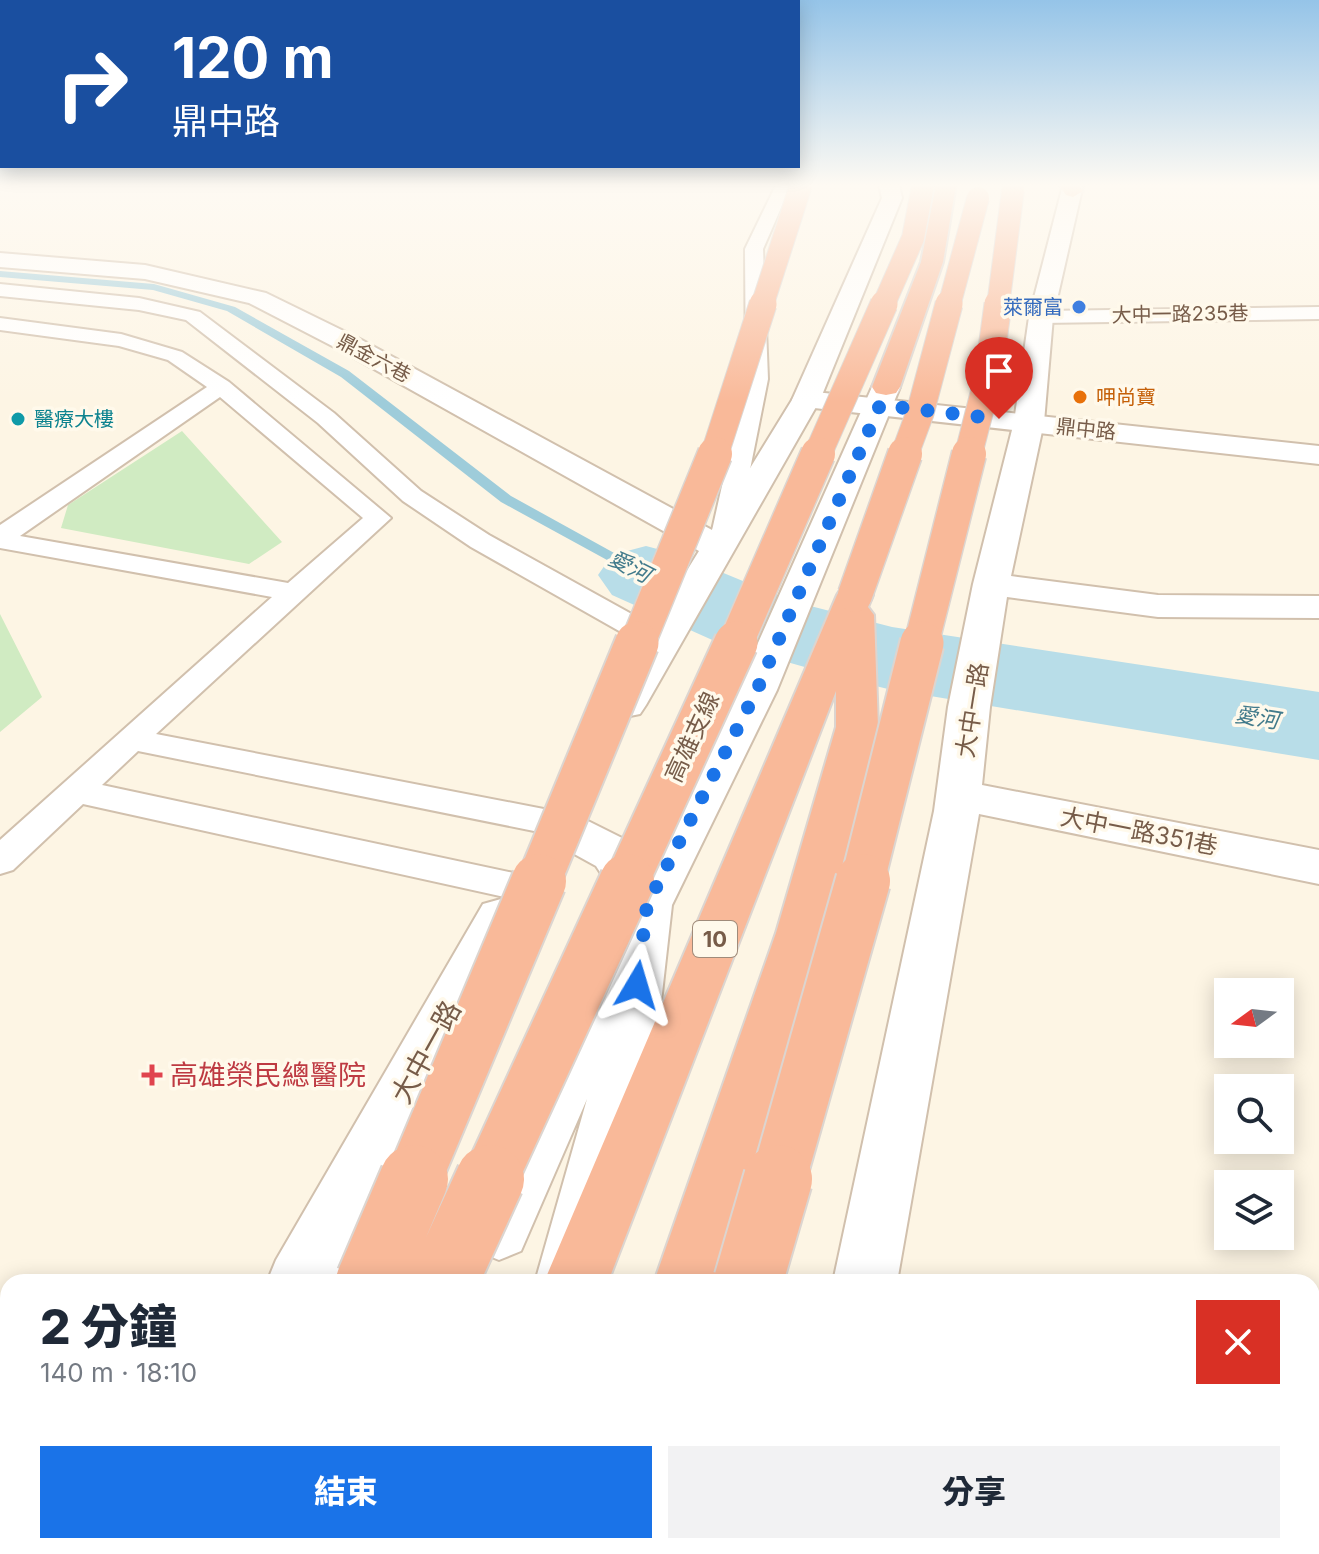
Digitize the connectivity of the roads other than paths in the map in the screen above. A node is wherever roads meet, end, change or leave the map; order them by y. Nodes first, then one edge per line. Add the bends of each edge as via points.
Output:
1 (754, 258) edge
2 (778, 258) edge
3 (871, 258) edge
4 (904, 258) edge
5 (933, 258) edge
6 (971, 258) edge
7 (991, 258) edge
8 (1055, 258) edge
9 (0, 260) edge
10 (0, 290) edge
11 (1319, 313) edge
12 (1041, 317) junction
13 (0, 324) edge
14 (115, 339) junction
15 (15, 345) dead end
16 (221, 387) junction
17 (883, 396) junction
18 (806, 400) junction
19 (1029, 422) junction
20 (1319, 455) edge
21 (0, 538) edge
22 (719, 544) junction
23 (991, 584) junction
24 (292, 592) junction
25 (855, 595) junction
26 (1319, 607) edge
27 (663, 641) junction
28 (130, 739) junction
29 (76, 791) junction
30 (960, 795) junction
31 (554, 823) junction
32 (0, 861) edge
33 (1319, 867) edge
34 (518, 887) junction
35 (647, 905) junction
36 (870, 1259) edge
37 (303, 1274) edge
38 (373, 1274) edge
39 (447, 1274) edge
40 (481, 1274) edge
41 (569, 1274) edge
42 (579, 1274) edge
43 (689, 1274) edge
44 (750, 1274) edge
45 (846, 1274) edge

1 - 22 lane via 757,379
2 - 38 highway, bridge via 712,463
3 - 18 street, 大中一路
4 - 39 highway, 高雄支線, bridge via 731,654
5 - 17 highway
6 - 25 highway, 10, bridge
7 - 44 highway, bridge via 988,378 847,945
8 - 12 street, 大中一路
9 - 22 street, 鼎金六巷 via 145,272 257,298
10 - 27 lane via 139,304 193,316 326,418 412,496 480,541
11 - 12 lane, 大中一路235巷
12 - 19 street, 大中一路
13 - 14 lane
14 - 15 lane
14 - 16 lane via 175,356
16 - 21 lane
16 - 24 lane via 378,518
17 - 18 street, 鼎中路
17 - 19 street, 鼎中路
17 - 35 street via 772,655
18 - 22 street, 大中一路
19 - 20 street, 鼎中路
19 - 23 street, 大中一路
21 - 24 lane
22 - 27 street, 大中一路
23 - 26 street via 1158,606
23 - 30 street, 大中一路
24 - 28 lane
25 - 42 highway, 10
25 - 43 highway via 857,727 801,933
27 - 31 street, 大中一路
28 - 29 lane
28 - 31 lane
29 - 32 lane
29 - 34 lane
30 - 33 street, 大中一路351巷
30 - 36 street, 大中一路
31 - 34 street, 大中一路
31 - 35 street via 613,854
34 - 37 street, 大中一路
35 - 40 street
35 - 41 street via 616,1100
36 - 45 street, 大中一路

